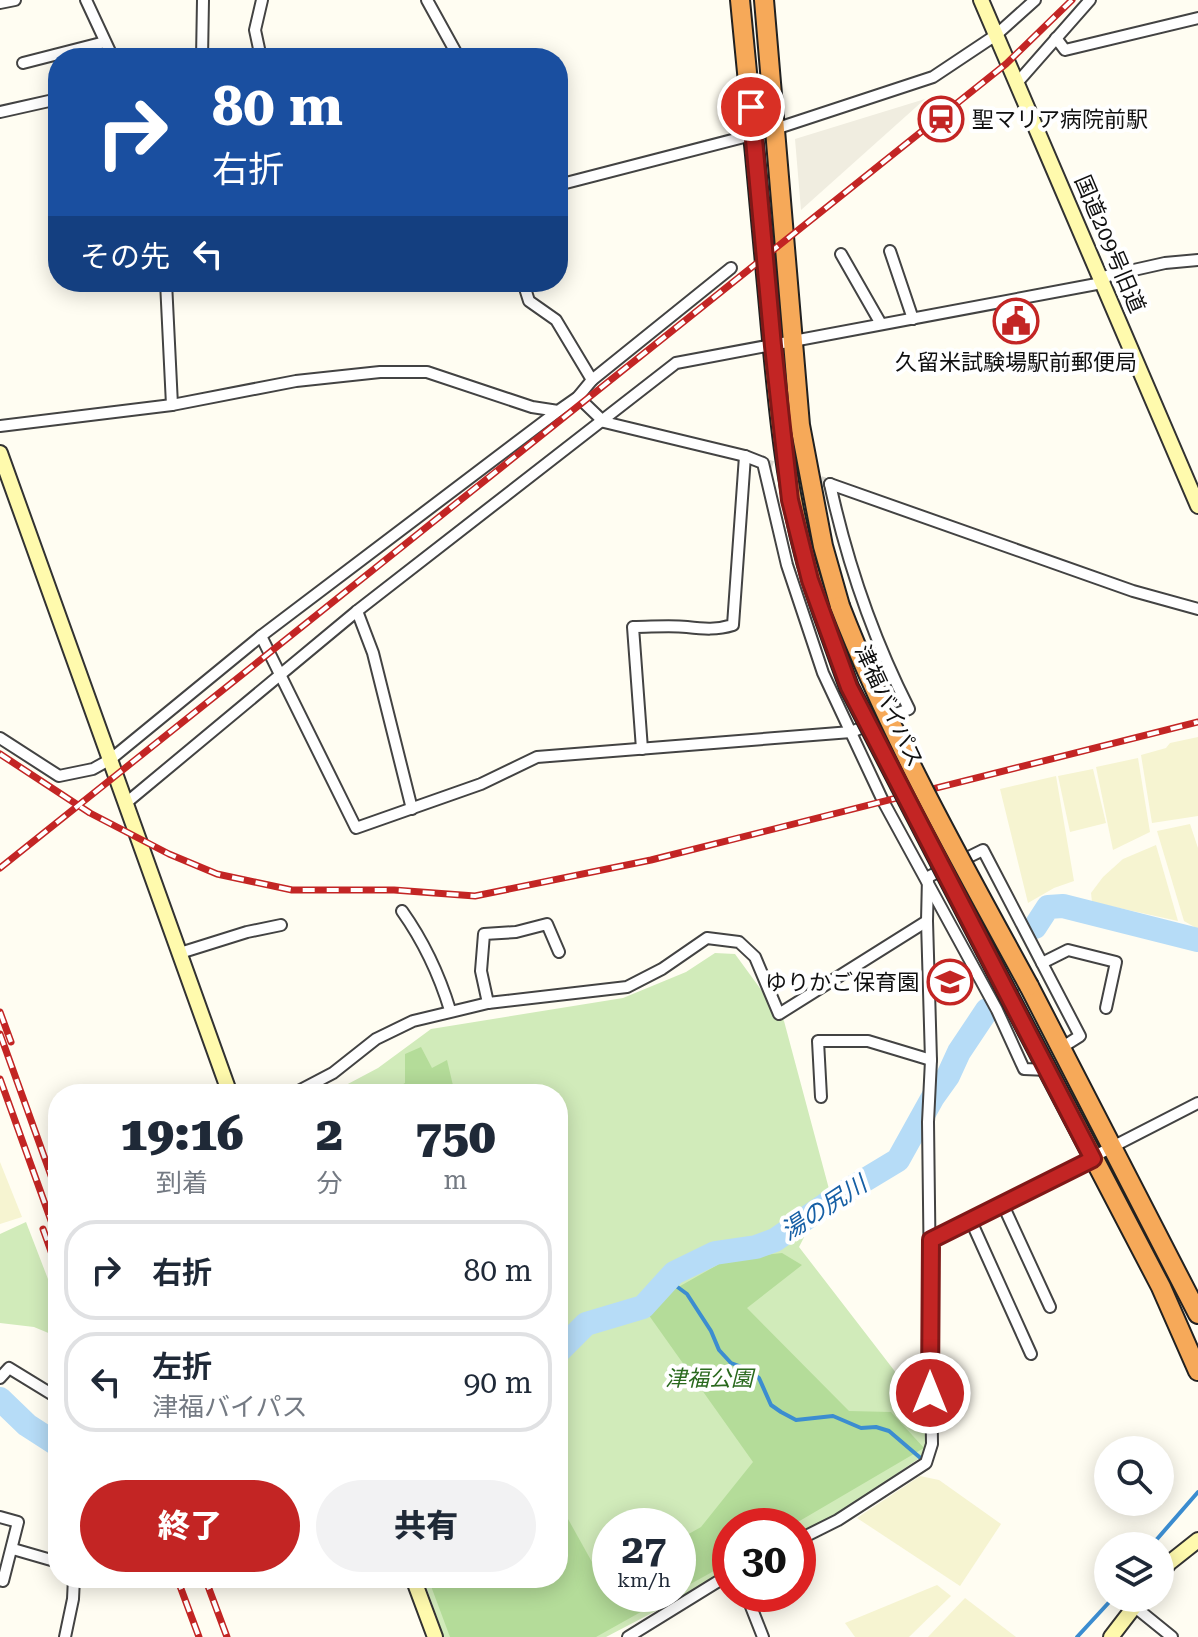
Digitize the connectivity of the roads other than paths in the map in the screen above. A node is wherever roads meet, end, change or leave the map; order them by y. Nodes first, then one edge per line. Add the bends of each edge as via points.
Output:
1 (15, 0) edge
2 (86, 0) edge
3 (203, 0) edge
4 (262, 0) edge
5 (427, 0) edge
6 (740, 0) edge
7 (764, 0) edge
8 (981, 0) edge
9 (1035, 0) edge
10 (1090, 0) edge
11 (0, 3) edge
12 (1198, 18) edge
13 (996, 35) junction
14 (1056, 38) junction
15 (105, 42) junction
16 (82, 48) edge
17 (108, 48) edge
18 (202, 48) edge
19 (259, 48) edge
20 (453, 48) edge
21 (48, 57) edge
22 (23, 63) dead end
23 (1017, 83) junction
24 (48, 101) edge
25 (0, 112) edge
26 (775, 129) junction
27 (753, 133) junction
28 (568, 182) edge
29 (890, 251) dead end
30 (841, 254) dead end
31 (1197, 260) edge
32 (731, 268) dead end
33 (1198, 273) edge
34 (1102, 283) junction
35 (166, 292) edge
36 (526, 292) edge
37 (913, 319) junction
38 (881, 324) junction
39 (794, 342) junction
40 (773, 346) junction
41 (592, 380) junction
42 (578, 397) junction
43 (172, 405) junction
44 (558, 411) junction
45 (604, 422) junction
46 (0, 426) edge
47 (0, 453) edge
48 (745, 456) junction
49 (1198, 506) edge
50 (831, 609) junction
51 (1198, 609) edge
52 (357, 611) junction
53 (261, 636) junction
54 (281, 675) junction
55 (851, 732) junction
56 (0, 738) edge
57 (642, 749) junction
58 (111, 759) junction
59 (126, 803) junction
60 (412, 809) junction
61 (927, 881) junction
62 (402, 911) dead end
63 (927, 921) junction
64 (281, 925) dead end
65 (559, 952) dead end
66 (180, 953) junction
67 (1042, 963) junction
68 (488, 1003) junction
69 (1106, 1008) dead end
70 (450, 1010) junction
71 (1061, 1048) junction
72 (931, 1060) junction
73 (1048, 1070) junction
74 (226, 1084) edge
75 (312, 1084) edge
76 (821, 1097) dead end
77 (1198, 1103) edge
78 (1114, 1148) junction
79 (1093, 1159) junction
80 (1003, 1205) junction
81 (971, 1221) junction
82 (931, 1240) junction
83 (1050, 1307) dead end
84 (1198, 1314) edge
85 (1031, 1354) dead end
86 (4, 1366) edge
87 (1198, 1371) edge
88 (0, 1378) edge
89 (48, 1392) edge
90 (0, 1517) edge
91 (816, 1531) edge
92 (1198, 1540) edge
93 (13, 1549) junction
94 (48, 1559) edge
95 (1174, 1559) edge
96 (0, 1580) edge
97 (712, 1585) edge
98 (74, 1588) edge
99 (417, 1588) edge
100 (753, 1612) edge
101 (1130, 1612) edge
102 (1148, 1612) edge
103 (65, 1637) edge
104 (434, 1637) edge
105 (628, 1637) edge
106 (763, 1637) edge
107 (1111, 1637) edge
108 (1172, 1637) edge

1 - 11 street
2 - 15 street
3 - 18 street
4 - 19 street via 255,30
5 - 20 street
6 - 27 highway, 津福バイパス
7 - 26 highway, 津福バイパス
8 - 13 street, 国道209号旧道
9 - 13 street
10 - 14 street
12 - 14 street via 1065,50
13 - 23 street, 国道209号旧道
13 - 26 street via 933,77
14 - 23 street
15 - 16 street
15 - 17 street
21 - 22 street
23 - 34 street, 国道209号旧道
24 - 25 street
26 - 27 street
26 - 39 highway, 津福バイパス
27 - 28 street
27 - 40 highway, 津福バイパス
29 - 37 street
30 - 38 street
31 - 33 street
31 - 34 street via 1107,276
32 - 41 street
34 - 37 street
34 - 49 street, 国道209号旧道
35 - 43 street
36 - 41 street via 529,301 556,320
37 - 38 street
38 - 39 street
39 - 40 street
39 - 50 highway, 津福バイパス via 800,425
40 - 45 street via 676,363
40 - 50 highway, 津福バイパス via 790,500 810,580
41 - 42 street
42 - 44 street
42 - 45 street
43 - 44 street via 296,381 427,372
43 - 46 street
44 - 53 street
45 - 48 street
45 - 52 street
47 - 58 street
48 - 55 street via 763,463 801,612
48 - 57 street via 733,625 699,630 633,627
50 - 71 highway, 津福バイパス, bridge
50 - 73 highway, 津福バイパス, bridge via 849,687
51 - 55 street via 830,484 852,572 909,709
52 - 54 street
52 - 60 street via 373,653
53 - 54 street
53 - 58 street
54 - 59 street
54 - 60 street via 356,828
55 - 57 street
55 - 61 street
56 - 58 street via 59,776
57 - 60 street via 537,757
58 - 59 street
59 - 66 street
61 - 63 street
61 - 67 street via 983,850
61 - 73 street via 1024,1069
62 - 70 street via 441,978
63 - 68 street via 779,1014 755,957 739,942 707,938 627,987
63 - 72 street
64 - 66 street
65 - 68 street via 547,924 484,934 481,971
66 - 74 street
67 - 69 street via 1068,950 1116,962
67 - 71 street via 1080,1036
68 - 70 street
70 - 75 street via 376,1039
71 - 78 highway, 津福バイパス
72 - 76 street via 868,1041 818,1041
72 - 82 street
73 - 79 highway, 津福バイパス
77 - 78 street
78 - 79 street
78 - 84 highway, 津福バイパス
79 - 80 street
79 - 87 highway, 津福バイパス via 1161,1287
80 - 81 street
80 - 83 street
81 - 82 street
81 - 85 street
82 - 91 street via 932,1444 926,1463
86 - 88 street
86 - 89 street
90 - 93 street via 18,1522
92 - 95 street
93 - 94 street
93 - 96 street
97 - 105 street
98 - 103 street
99 - 104 street
100 - 106 street
101 - 107 street
102 - 108 street

